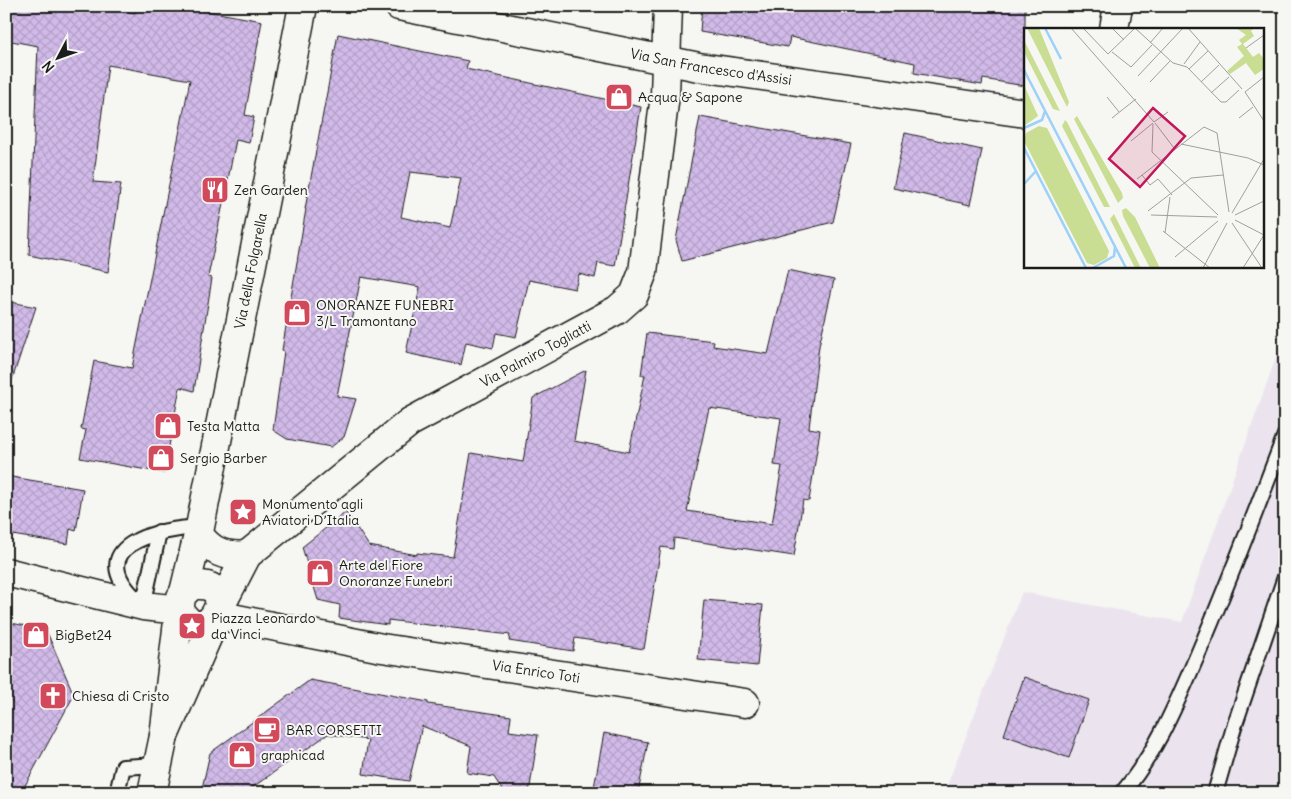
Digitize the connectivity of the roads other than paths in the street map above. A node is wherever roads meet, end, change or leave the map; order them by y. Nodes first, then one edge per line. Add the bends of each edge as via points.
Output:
1 (302, 6) edge
2 (399, 6) edge
3 (668, 6) edge
4 (1118, 6) edge
5 (1114, 28) edge
6 (667, 59) junction
7 (1024, 114) edge
8 (1285, 435) edge
9 (199, 531) junction
10 (159, 532) junction
11 (247, 555) junction
12 (6, 572) edge
13 (1285, 577) edge
14 (182, 601) junction
15 (143, 606) junction
16 (218, 612) junction
17 (745, 703) dead end
18 (164, 736) junction
19 (157, 765) junction
20 (123, 767) junction
21 (109, 774) dead end
22 (117, 793) edge
23 (152, 793) edge
24 (1122, 793) edge
25 (1215, 793) edge

1 - 9 street, Via della Folgarella
2 - 6 street, Via San Francesco d'Assisi
3 - 6 street, Via Palmiro Togliatti
4 - 5 street
6 - 7 street, Via San Francesco d'Assisi via 709,68
6 - 11 street, Via Palmiro Togliatti via 643,272 634,295 617,310 410,422
8 - 24 lane via 1221,601 1178,699 1149,756
9 - 10 lane
9 - 11 street via 209,547 221,555
9 - 14 street
10 - 15 lane
10 - 15 lane via 128,545 119,561 121,581
11 - 16 street
12 - 15 street
13 - 25 lane
14 - 15 street
14 - 16 street via 188,620 194,623 206,623
14 - 18 street
16 - 17 street, Via Enrico Toti via 327,638
16 - 18 street
18 - 19 street
19 - 20 lane
19 - 23 street
20 - 21 lane
20 - 22 lane

